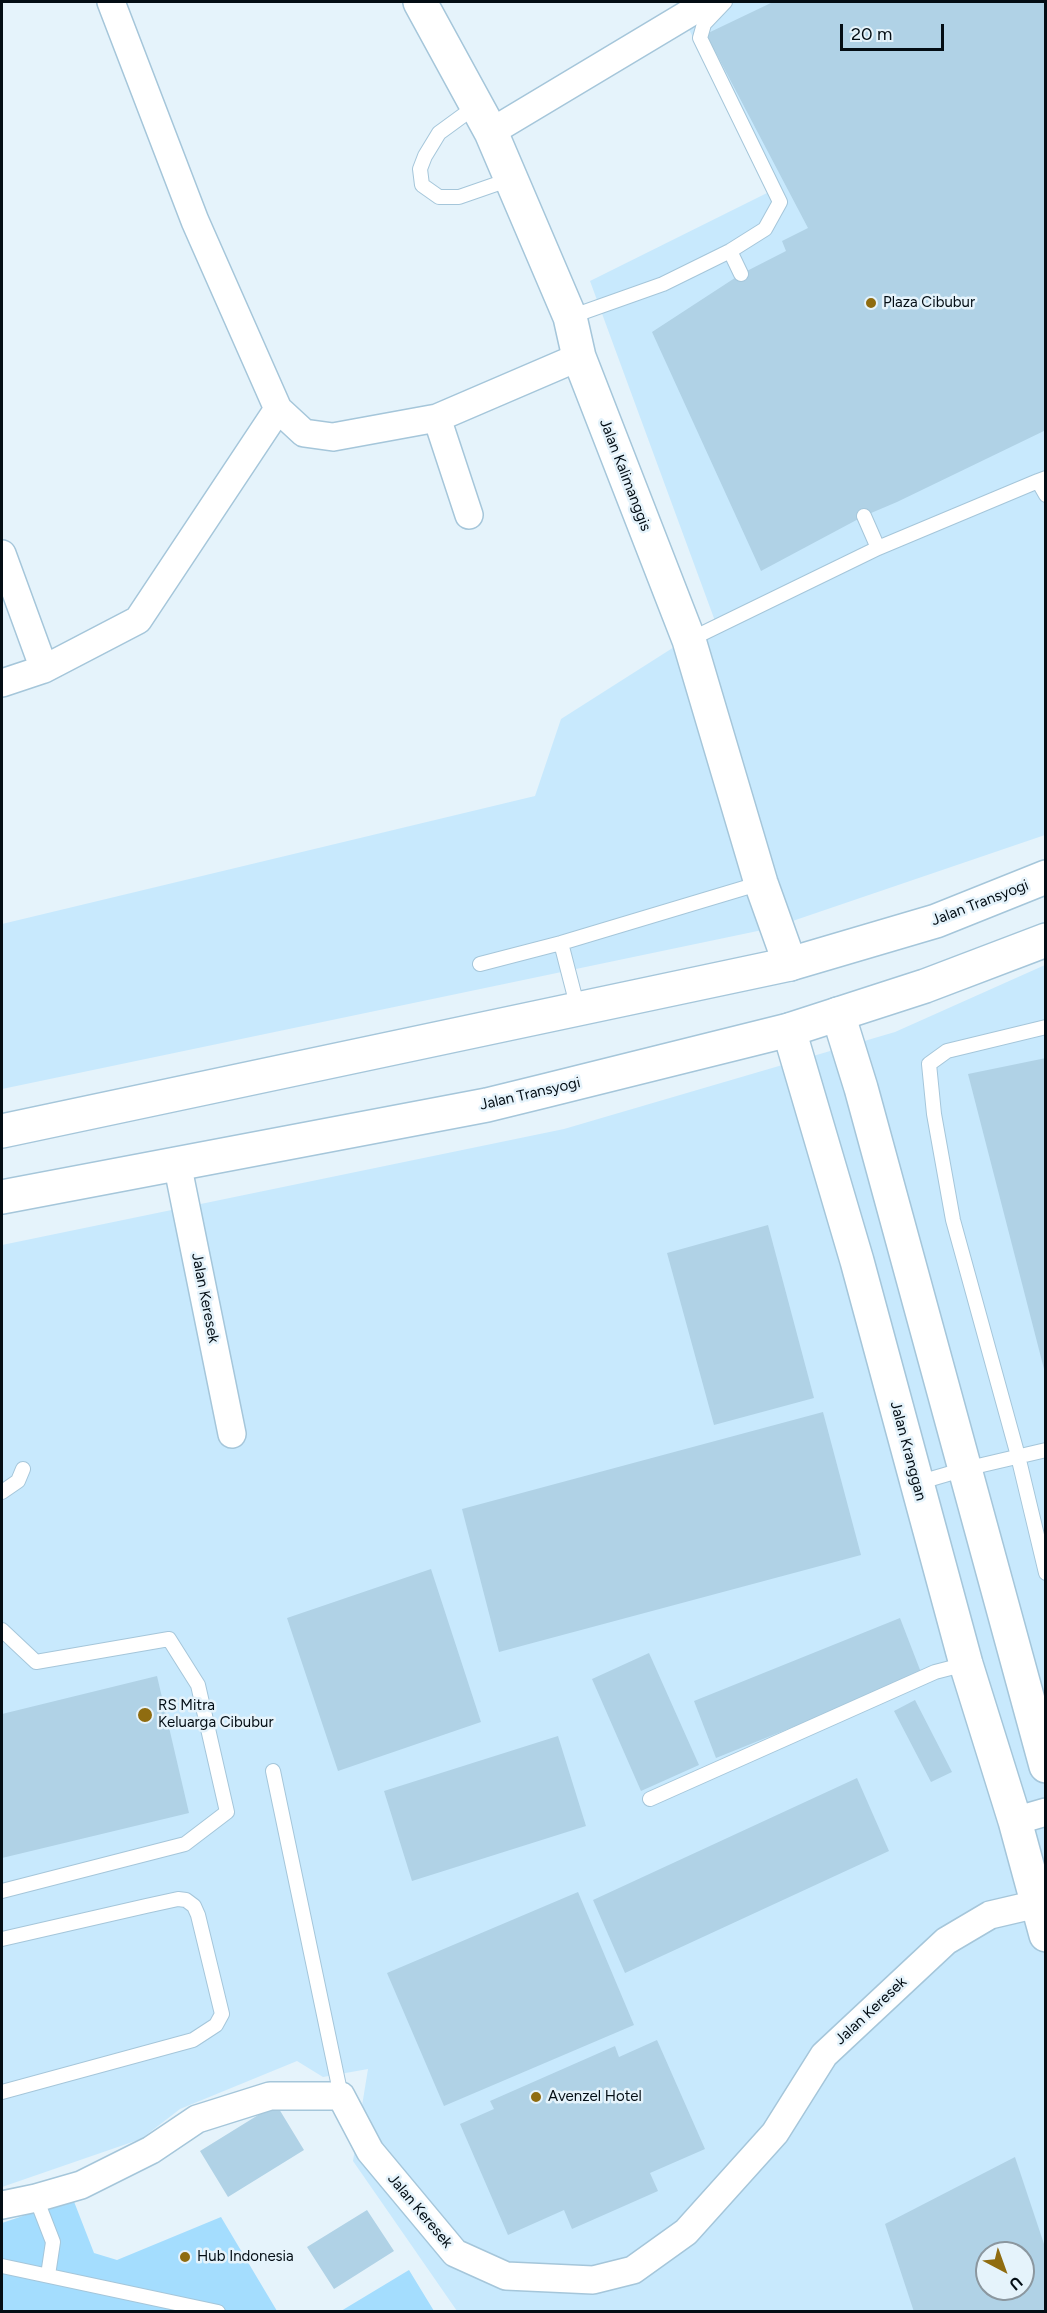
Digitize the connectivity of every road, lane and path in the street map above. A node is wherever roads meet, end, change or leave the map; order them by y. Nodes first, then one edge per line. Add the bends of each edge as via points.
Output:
1 (111, 2) edge
2 (420, 2) edge
3 (708, 2) edge
4 (725, 2) edge
5 (484, 119) junction
6 (511, 179) junction
7 (730, 251) junction
8 (741, 274) dead end
9 (570, 316) junction
10 (579, 357) junction
11 (278, 409) junction
12 (437, 418) junction
13 (1042, 480) edge
14 (1046, 495) edge
15 (469, 515) dead end
16 (864, 516) dead end
17 (878, 548) junction
18 (2, 554) edge
19 (689, 640) junction
20 (44, 669) junction
21 (2, 683) edge
22 (1046, 878) edge
23 (761, 883) junction
24 (1046, 940) edge
25 (561, 943) junction
26 (480, 963) dead end
27 (790, 964) junction
28 (578, 1009) junction
29 (838, 1014) junction
30 (1046, 1027) edge
31 (789, 1030) junction
32 (861, 1088) junction
33 (811, 1100) junction
34 (2, 1131) edge
35 (177, 1163) junction
36 (2, 1197) edge
37 (232, 1434) dead end
38 (1046, 1450) edge
39 (1018, 1456) junction
40 (23, 1469) dead end
41 (965, 1469) junction
42 (916, 1483) junction
43 (2, 1492) edge
44 (1046, 1573) edge
45 (2, 1630) edge
46 (966, 1664) junction
47 (1046, 1766) edge
48 (273, 1771) dead end
49 (650, 1799) dead end
50 (1046, 1812) edge
51 (1015, 1821) junction
52 (1046, 1840) edge
53 (1028, 1872) junction
54 (2, 1891) edge
55 (1037, 1904) junction
56 (1046, 1935) edge
57 (2, 1939) edge
58 (2, 2092) edge
59 (341, 2096) junction
60 (36, 2198) junction
61 (2, 2205) edge
62 (2, 2266) edge
63 (48, 2275) junction
64 (191, 2309) edge
65 (218, 2312) edge

1 - 11 street via 195,220
2 - 5 main road, Jalan Kalimanggis
3 - 5 street
4 - 7 lane via 704,24 700,38 780,202 765,229
5 - 6 main road, Jalan Kalimanggis
5 - 6 lane via 439,133 424,156 420,169 422,185 439,197 459,197
6 - 9 main road, Jalan Kalimanggis
7 - 8 lane
7 - 9 lane via 663,284
9 - 10 main road, Jalan Kalimanggis
10 - 12 street
10 - 19 main road, Jalan Kalimanggis
11 - 12 street via 304,433 333,437
11 - 20 street via 138,620
12 - 15 street
13 - 14 lane
13 - 17 lane
16 - 17 lane
17 - 19 lane
18 - 20 street
19 - 23 main road, Jalan Kalimanggis
20 - 21 street
22 - 27 main road, Jalan Transyogi via 936,921
23 - 25 lane
23 - 27 main road, Jalan Kalimanggis
24 - 29 main road, Jalan Transyogi
25 - 26 lane
25 - 28 lane
27 - 28 main road, Jalan Transyogi
28 - 34 main road, Jalan Transyogi
29 - 31 main road, Jalan Transyogi
29 - 32 main road
30 - 39 lane via 947,1051 929,1064 953,1220
31 - 33 main road, Jalan Kranggan
31 - 35 main road, Jalan Transyogi via 487,1105
32 - 33 main road via 854,1077 843,1071 830,1071 819,1077
32 - 41 main road
33 - 42 main road, Jalan Kranggan
35 - 36 main road, Jalan Transyogi
35 - 37 street, Jalan Keresek
38 - 39 lane
39 - 41 lane
39 - 44 lane
40 - 43 lane via 18,1481
41 - 42 lane
41 - 47 main road
42 - 46 main road, Jalan Kranggan
45 - 54 lane via 36,1662 169,1639 198,1685 227,1812 185,1844
46 - 49 lane via 935,1672
46 - 51 main road, Jalan Kranggan
48 - 59 lane, Jalan Keresek
50 - 51 street
51 - 53 main road, Jalan Kranggan
52 - 53 main road
53 - 55 main road, Jalan Kranggan
55 - 56 main road, Jalan Kranggan
55 - 59 street, Jalan Keresek via 990,1915 946,1941 824,2055 775,2133 686,2232 633,2270 593,2280 506,2276 454,2253 370,2151
57 - 58 lane via 146,1905 186,1900 198,1915 222,2014 216,2025 193,2040
59 - 60 street via 270,2096 197,2119 151,2150 81,2185
60 - 61 street
60 - 63 lane via 53,2242
62 - 63 lane
63 - 64 lane
64 - 65 lane

